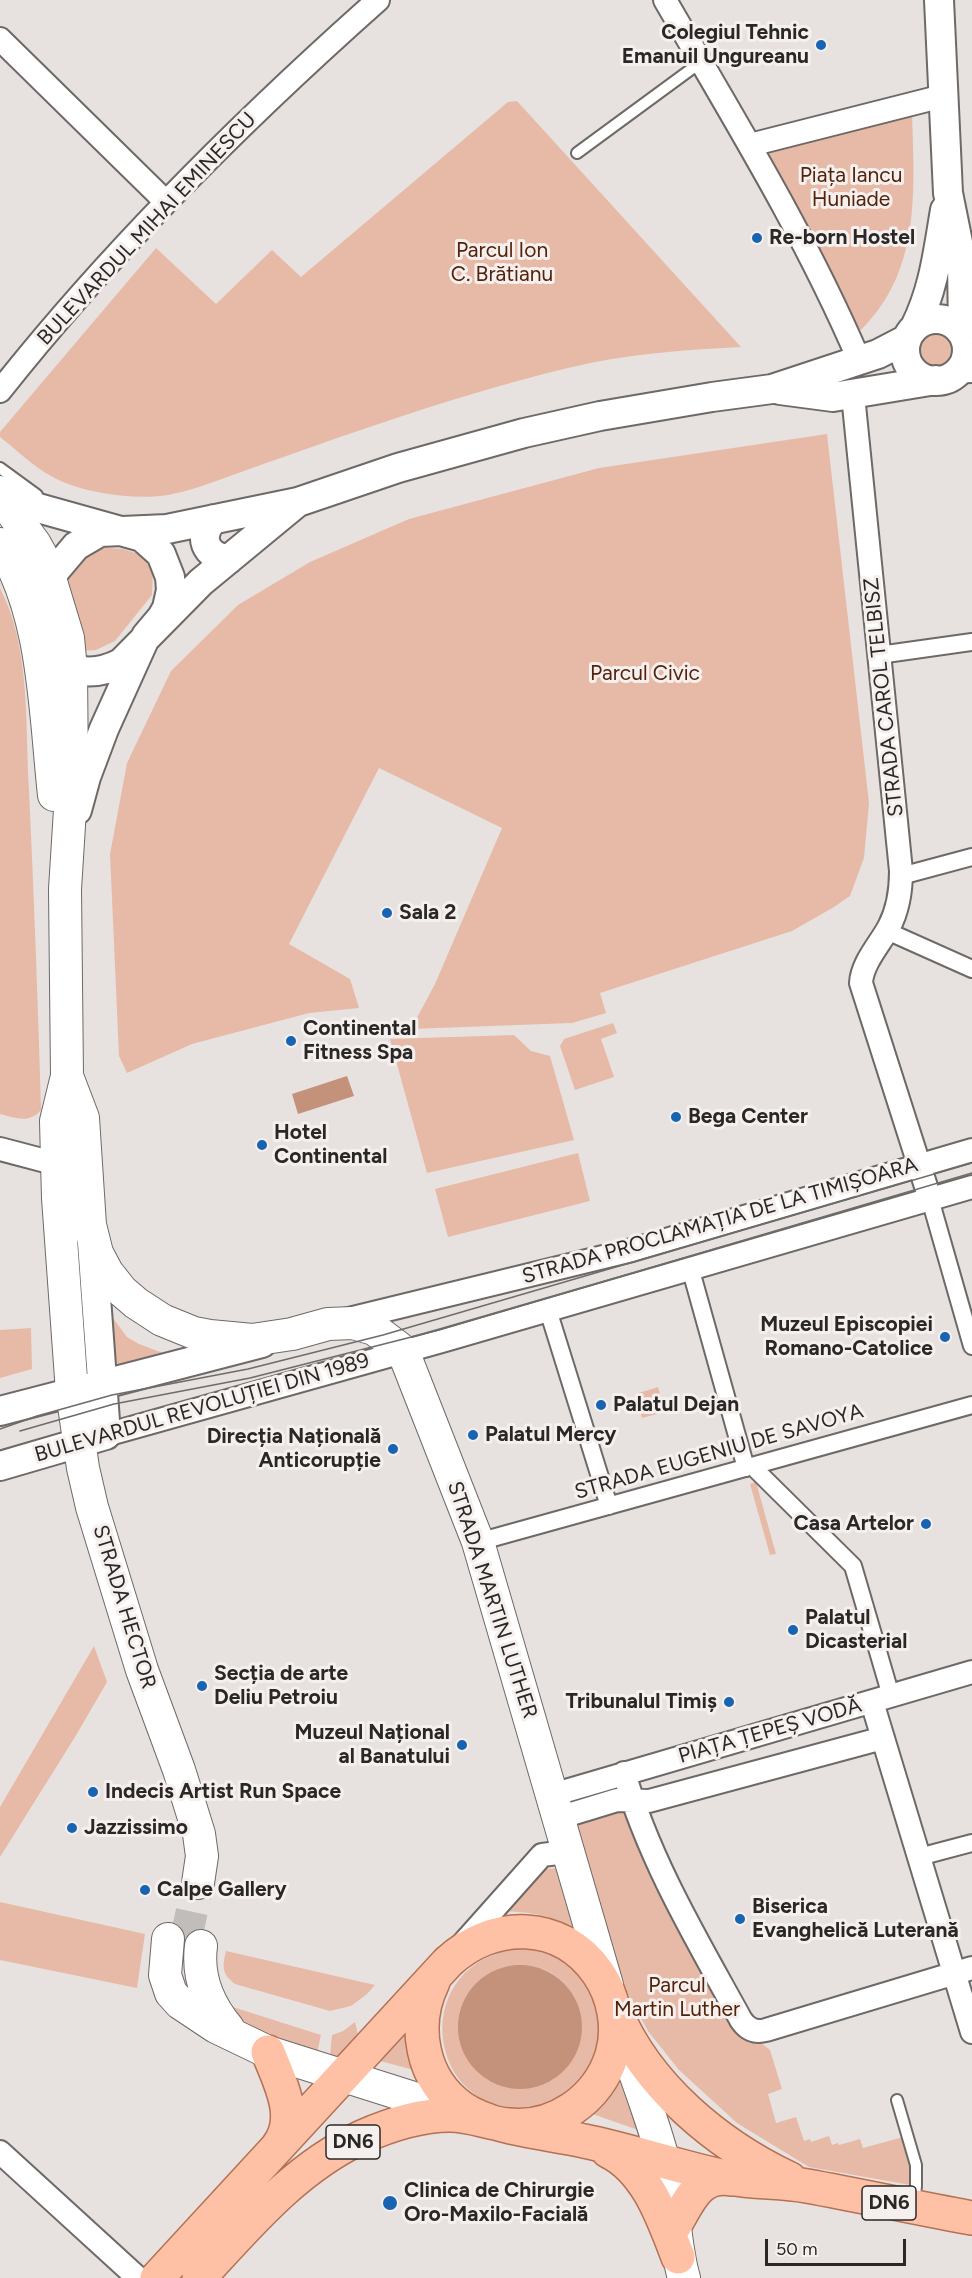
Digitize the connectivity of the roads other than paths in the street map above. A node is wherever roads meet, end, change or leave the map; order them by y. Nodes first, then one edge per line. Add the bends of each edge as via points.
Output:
1 (378, 0) edge
2 (666, 0) edge
3 (939, 0) edge
4 (0, 39) edge
5 (701, 62) junction
6 (943, 96) junction
7 (750, 145) junction
8 (577, 153) dead end
9 (948, 193) junction
10 (166, 202) junction
11 (968, 282) edge
12 (911, 333) junction
13 (966, 335) edge
14 (858, 360) junction
15 (951, 379) edge
16 (772, 389) junction
17 (0, 391) edge
18 (853, 394) junction
19 (0, 468) edge
20 (0, 490) edge
21 (0, 495) edge
22 (298, 502) junction
23 (64, 515) junction
24 (214, 519) junction
25 (128, 532) junction
26 (0, 544) edge
27 (228, 559) junction
28 (50, 576) junction
29 (34, 627) junction
30 (146, 636) junction
31 (972, 642) edge
32 (879, 655) junction
33 (71, 669) junction
34 (972, 857) edge
35 (901, 876) junction
36 (65, 889) junction
37 (887, 931) junction
38 (972, 969) edge
39 (67, 1076) junction
40 (0, 1149) edge
41 (972, 1150) edge
42 (57, 1164) junction
43 (919, 1165) junction
44 (972, 1187) edge
45 (930, 1199) junction
46 (91, 1232) junction
47 (693, 1278) dead end
48 (548, 1310) junction
49 (328, 1324) junction
50 (292, 1334) junction
51 (972, 1346) edge
52 (404, 1352) junction
53 (86, 1388) junction
54 (972, 1405) edge
55 (0, 1411) edge
56 (93, 1439) junction
57 (0, 1466) edge
58 (749, 1467) junction
59 (609, 1506) junction
60 (478, 1542) junction
61 (972, 1672) edge
62 (881, 1699) junction
63 (883, 1738) junction
64 (624, 1773) junction
65 (632, 1801) junction
66 (555, 1806) junction
67 (972, 1843) edge
68 (919, 1857) junction
69 (570, 1858) junction
70 (198, 1883) tunnel mouth
71 (442, 1968) junction
72 (963, 1971) edge
73 (611, 2000) junction
74 (972, 2032) edge
75 (236, 2037) junction
76 (268, 2052) junction
77 (344, 2075) junction
78 (897, 2100) dead end
79 (495, 2123) junction
80 (587, 2141) junction
81 (0, 2152) edge
82 (270, 2155) junction
83 (663, 2163) junction
84 (732, 2179) junction
85 (806, 2186) junction
86 (913, 2208) junction
87 (972, 2218) edge
88 (675, 2225) junction
89 (681, 2268) edge
90 (138, 2278) edge
91 (157, 2278) edge
92 (199, 2278) edge

1 - 10 street, BULEVARDUL MIHAI EMINESCU via 253,114
2 - 5 street
3 - 6 street
4 - 10 street
5 - 7 street
5 - 8 lane
6 - 7 street
6 - 9 street
7 - 14 street via 819,273
9 - 11 street
9 - 12 street via 927,304
10 - 17 street, BULEVARDUL MIHAI EMINESCU
11 - 13 street
12 - 13 street via 930,320 940,319
12 - 14 street via 878,354
12 - 15 street via 905,349 911,367 918,374
13 - 15 street via 963,366
14 - 16 street
15 - 18 street
16 - 18 street via 833,397
16 - 22 street via 600,416 524,433 398,468
18 - 32 street, STRADA CAROL TELBISZ
19 - 23 lane
20 - 23 street via 32,506
21 - 28 main road via 35,544
22 - 24 street
22 - 27 street
23 - 25 street
24 - 25 street
24 - 27 street via 205,530 205,543 213,555
25 - 28 street via 111,530 84,539
25 - 30 street via 158,550 171,582 167,608
26 - 29 main road via 21,584
27 - 30 street
28 - 29 street via 35,598
28 - 33 main road via 68,638
29 - 33 street via 47,653
29 - 36 main road
30 - 33 street via 126,659 113,667 94,672
30 - 36 street via 86,777 76,812
31 - 32 street
32 - 35 street, STRADA CAROL TELBISZ
33 - 36 main road via 72,778
34 - 35 street
35 - 37 street, STRADA CAROL TELBISZ via 898,905
36 - 39 main road
37 - 38 street
37 - 43 street, STRADA CAROL TELBISZ via 862,974 863,991
39 - 42 main road, STRADA HECTOR via 56,1121
39 - 46 main road via 83,1118
40 - 42 street
41 - 43 street, STRADA PROCLAMAȚIA DE LA TIMIȘOARA
42 - 53 main road, STRADA HECTOR
43 - 45 street
43 - 49 street, STRADA PROCLAMAȚIA DE LA TIMIȘOARA via 612,1256
44 - 45 street, STRADA PROCLAMAȚIA DE LA TIMIȘOARA
45 - 48 street, STRADA PROCLAMAȚIA DE LA TIMIȘOARA
45 - 51 street
46 - 50 main road via 107,1272 122,1291 152,1315 194,1333 228,1339
46 - 53 street
47 - 58 street
48 - 52 street, STRADA PROCLAMAȚIA DE LA TIMIȘOARA
48 - 59 street
49 - 50 main road
49 - 52 main road via 364,1325
50 - 53 street
52 - 56 street, BULEVARDUL REVOLUȚIEI DIN 1989
52 - 60 main road, STRADA MARTIN LUTHER
53 - 55 street
53 - 56 main road, STRADA HECTOR
54 - 58 street, STRADA EUGENIU DE SAVOYA
56 - 57 street, BULEVARDUL REVOLUȚIEI DIN 1989
56 - 70 main road, STRADA HECTOR via 92,1507 141,1670 179,1770 187,1854
58 - 59 street, STRADA EUGENIU DE SAVOYA
58 - 62 street via 853,1566
59 - 60 street, STRADA EUGENIU DE SAVOYA
60 - 66 main road, STRADA MARTIN LUTHER
61 - 62 street
62 - 63 street, PIAȚA ȚEPEȘ VODĂ
62 - 64 street, PIAȚA ȚEPEȘ VODĂ
63 - 65 street, PIAȚA ȚEPEȘ VODĂ via 649,1801
63 - 68 street
64 - 65 street
64 - 66 street, PIAȚA ȚEPEȘ VODĂ
65 - 66 street, PIAȚA ȚEPEȘ VODĂ
65 - 72 street via 661,1872 746,2026 755,2031
66 - 69 main road, STRADA MARTIN LUTHER
67 - 68 street
68 - 72 street
69 - 71 street via 558,1852 542,1855
69 - 73 main road, STRADA MARTIN LUTHER
71 - 73 main road, DN6 via 460,1951 483,1938 515,1932 540,1934 564,1943 585,1958 601,1977
71 - 77 main road, DN6
71 - 79 main road, DN6 via 423,2007 421,2032 426,2058 447,2095 467,2111
72 - 74 street
73 - 79 main road, DN6 via 613,2051 593,2090 574,2108 551,2120 525,2125
73 - 83 main road, STRADA MARTIN LUTHER
73 - 85 main road, DN6 via 631,2043 672,2095 733,2146
75 - 75 main road via 206,1992 185,1943 183,1975 199,2014
75 - 76 main road
76 - 77 main road
76 - 82 main road via 288,2116 284,2137
77 - 79 main road
77 - 82 main road, DN6
78 - 86 lane via 916,2163
79 - 80 main road, DN6
79 - 92 main road, DN6 via 454,2115 429,2117 345,2145 307,2169
80 - 83 main road, DN6
80 - 89 main road via 617,2156 637,2174 663,2220
81 - 90 street
82 - 91 main road, DN6
83 - 84 main road, DN6
83 - 88 main road, STRADA MARTIN LUTHER
84 - 85 main road, DN6
84 - 88 main road via 716,2178 701,2185
85 - 86 main road, DN6
86 - 87 main road, DN6
88 - 89 main road, STRADA MARTIN LUTHER

